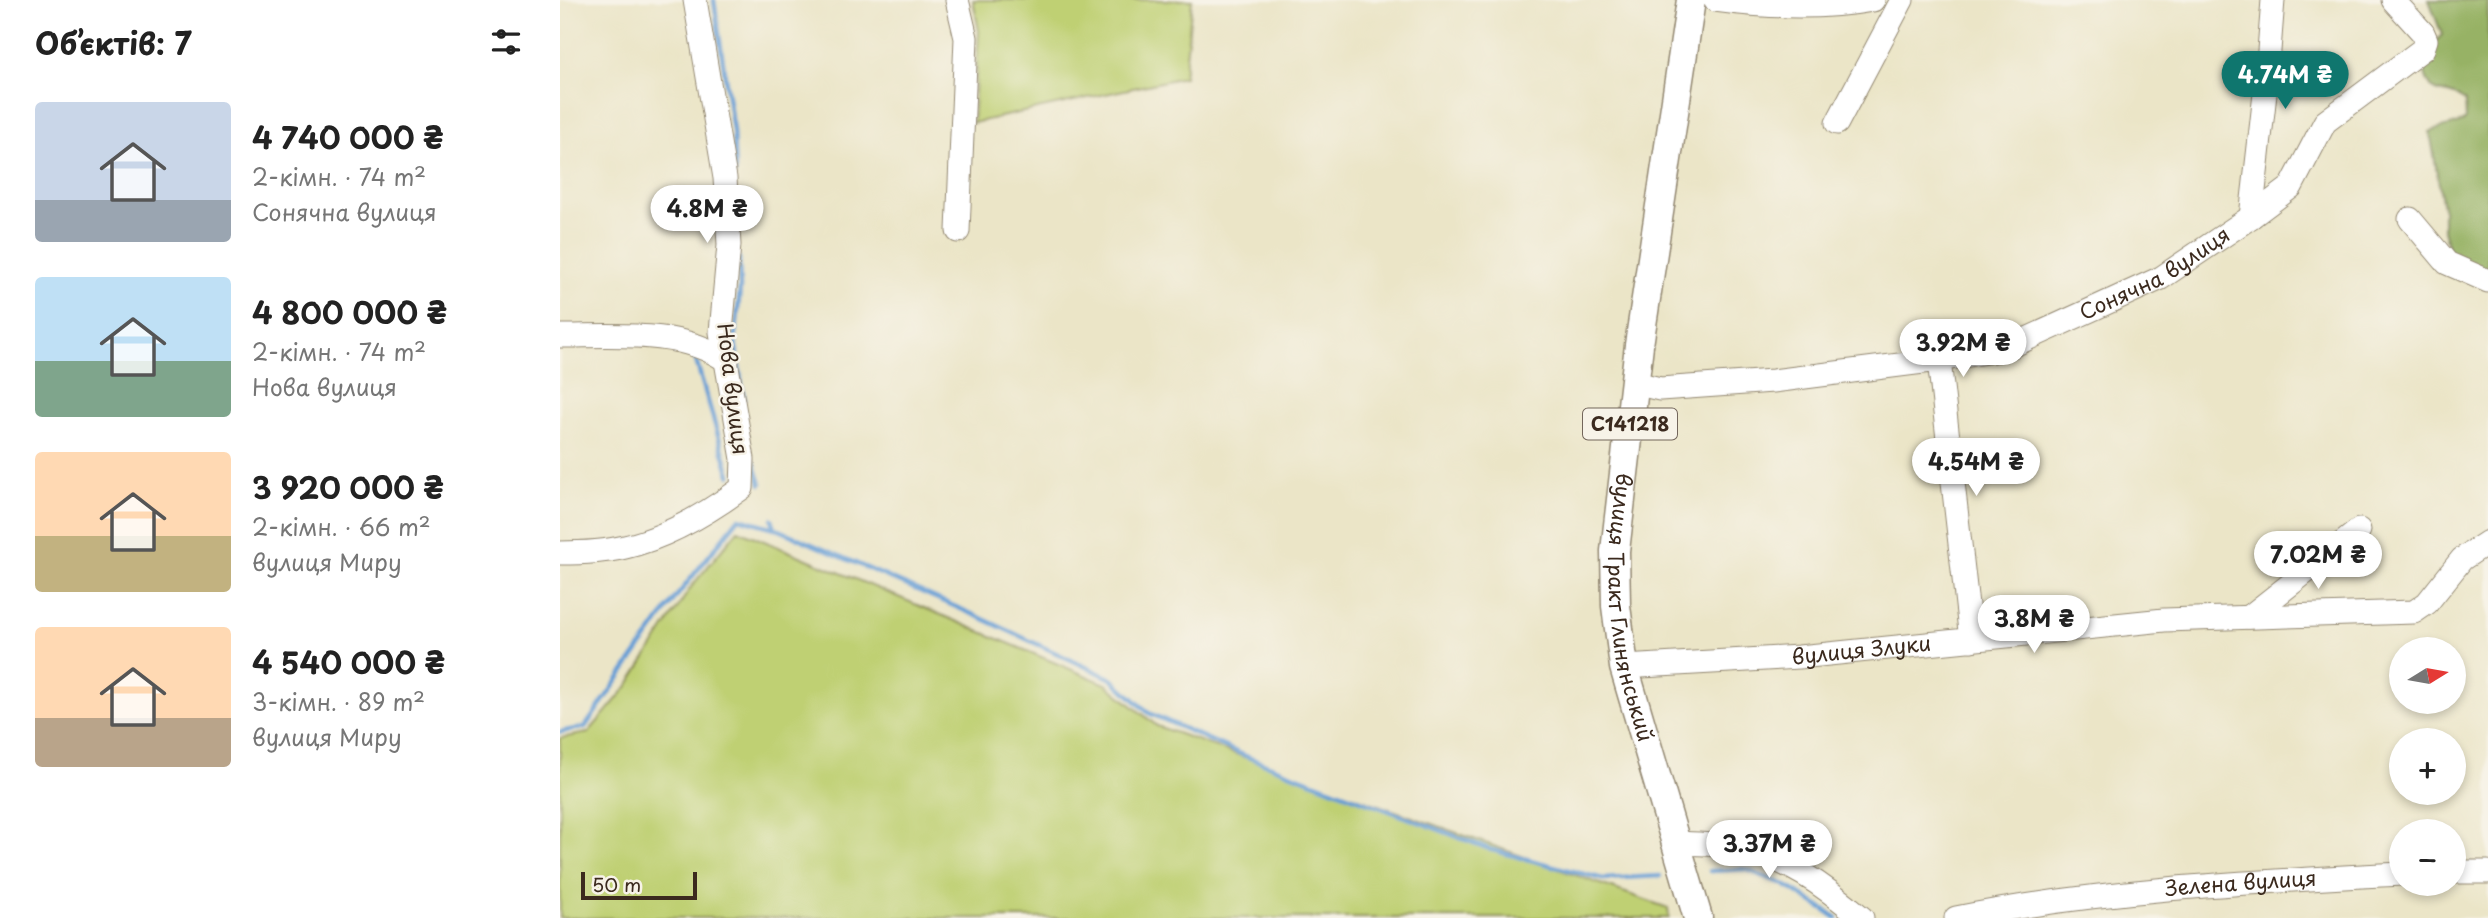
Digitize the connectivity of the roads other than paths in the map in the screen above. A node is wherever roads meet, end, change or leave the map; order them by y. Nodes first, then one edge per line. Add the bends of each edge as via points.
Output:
1 (695, 0) edge
2 (957, 0) edge
3 (1691, 0) edge
4 (1715, 0) edge
5 (1873, 0) edge
6 (1902, 0) edge
7 (2273, 0) edge
8 (2393, 0) edge
9 (1837, 123) dead end
10 (2251, 217) junction
11 (2410, 219) dead end
12 (958, 231) dead end
13 (2488, 281) edge
14 (560, 336) edge
15 (1939, 360) junction
16 (727, 361) junction
17 (1635, 383) junction
18 (2359, 530) dead end
19 (2488, 542) edge
20 (560, 553) edge
21 (2249, 617) junction
22 (1971, 640) junction
23 (1624, 667) junction
24 (1676, 843) junction
25 (2466, 872) edge
26 (2488, 872) edge
27 (2389, 875) edge
28 (1698, 918) edge
29 (1862, 918) edge
30 (1956, 918) edge

1 - 16 street, Нова вулиця via 725,178 729,245 720,332
2 - 12 street via 966,38
3 - 17 main road, вулиця Тракт Глинянський / С141218
4 - 5 street via 1797,6
6 - 9 street
7 - 10 street, Сонячна вулиця
8 - 10 street via 2423,33 2423,49 2325,122 2291,187
10 - 15 street, Сонячна вулиця via 2161,278 2125,295 2005,349
11 - 13 street via 2446,263
14 - 16 street via 658,338 706,348
15 - 17 street, Сонячна вулиця via 1773,381 1660,389
15 - 22 street
16 - 20 street, Нова вулиця via 743,459 742,488 714,508 626,547
17 - 23 main road, вулиця Тракт Глинянський / С141218 via 1615,551
18 - 21 street
19 - 21 street, вулиця Злуки via 2462,559 2427,603 2414,612
21 - 22 street, вулиця Злуки via 2164,620
22 - 23 street, вулиця Злуки via 1799,657
23 - 24 main road, вулиця Тракт Глинянський / С141218
24 - 28 main road, вулиця Тракт Глинянський / С141218
24 - 29 street via 1735,847 1784,862 1836,895
25 - 26 street
27 - 30 street, Зелена вулиця via 2191,886

